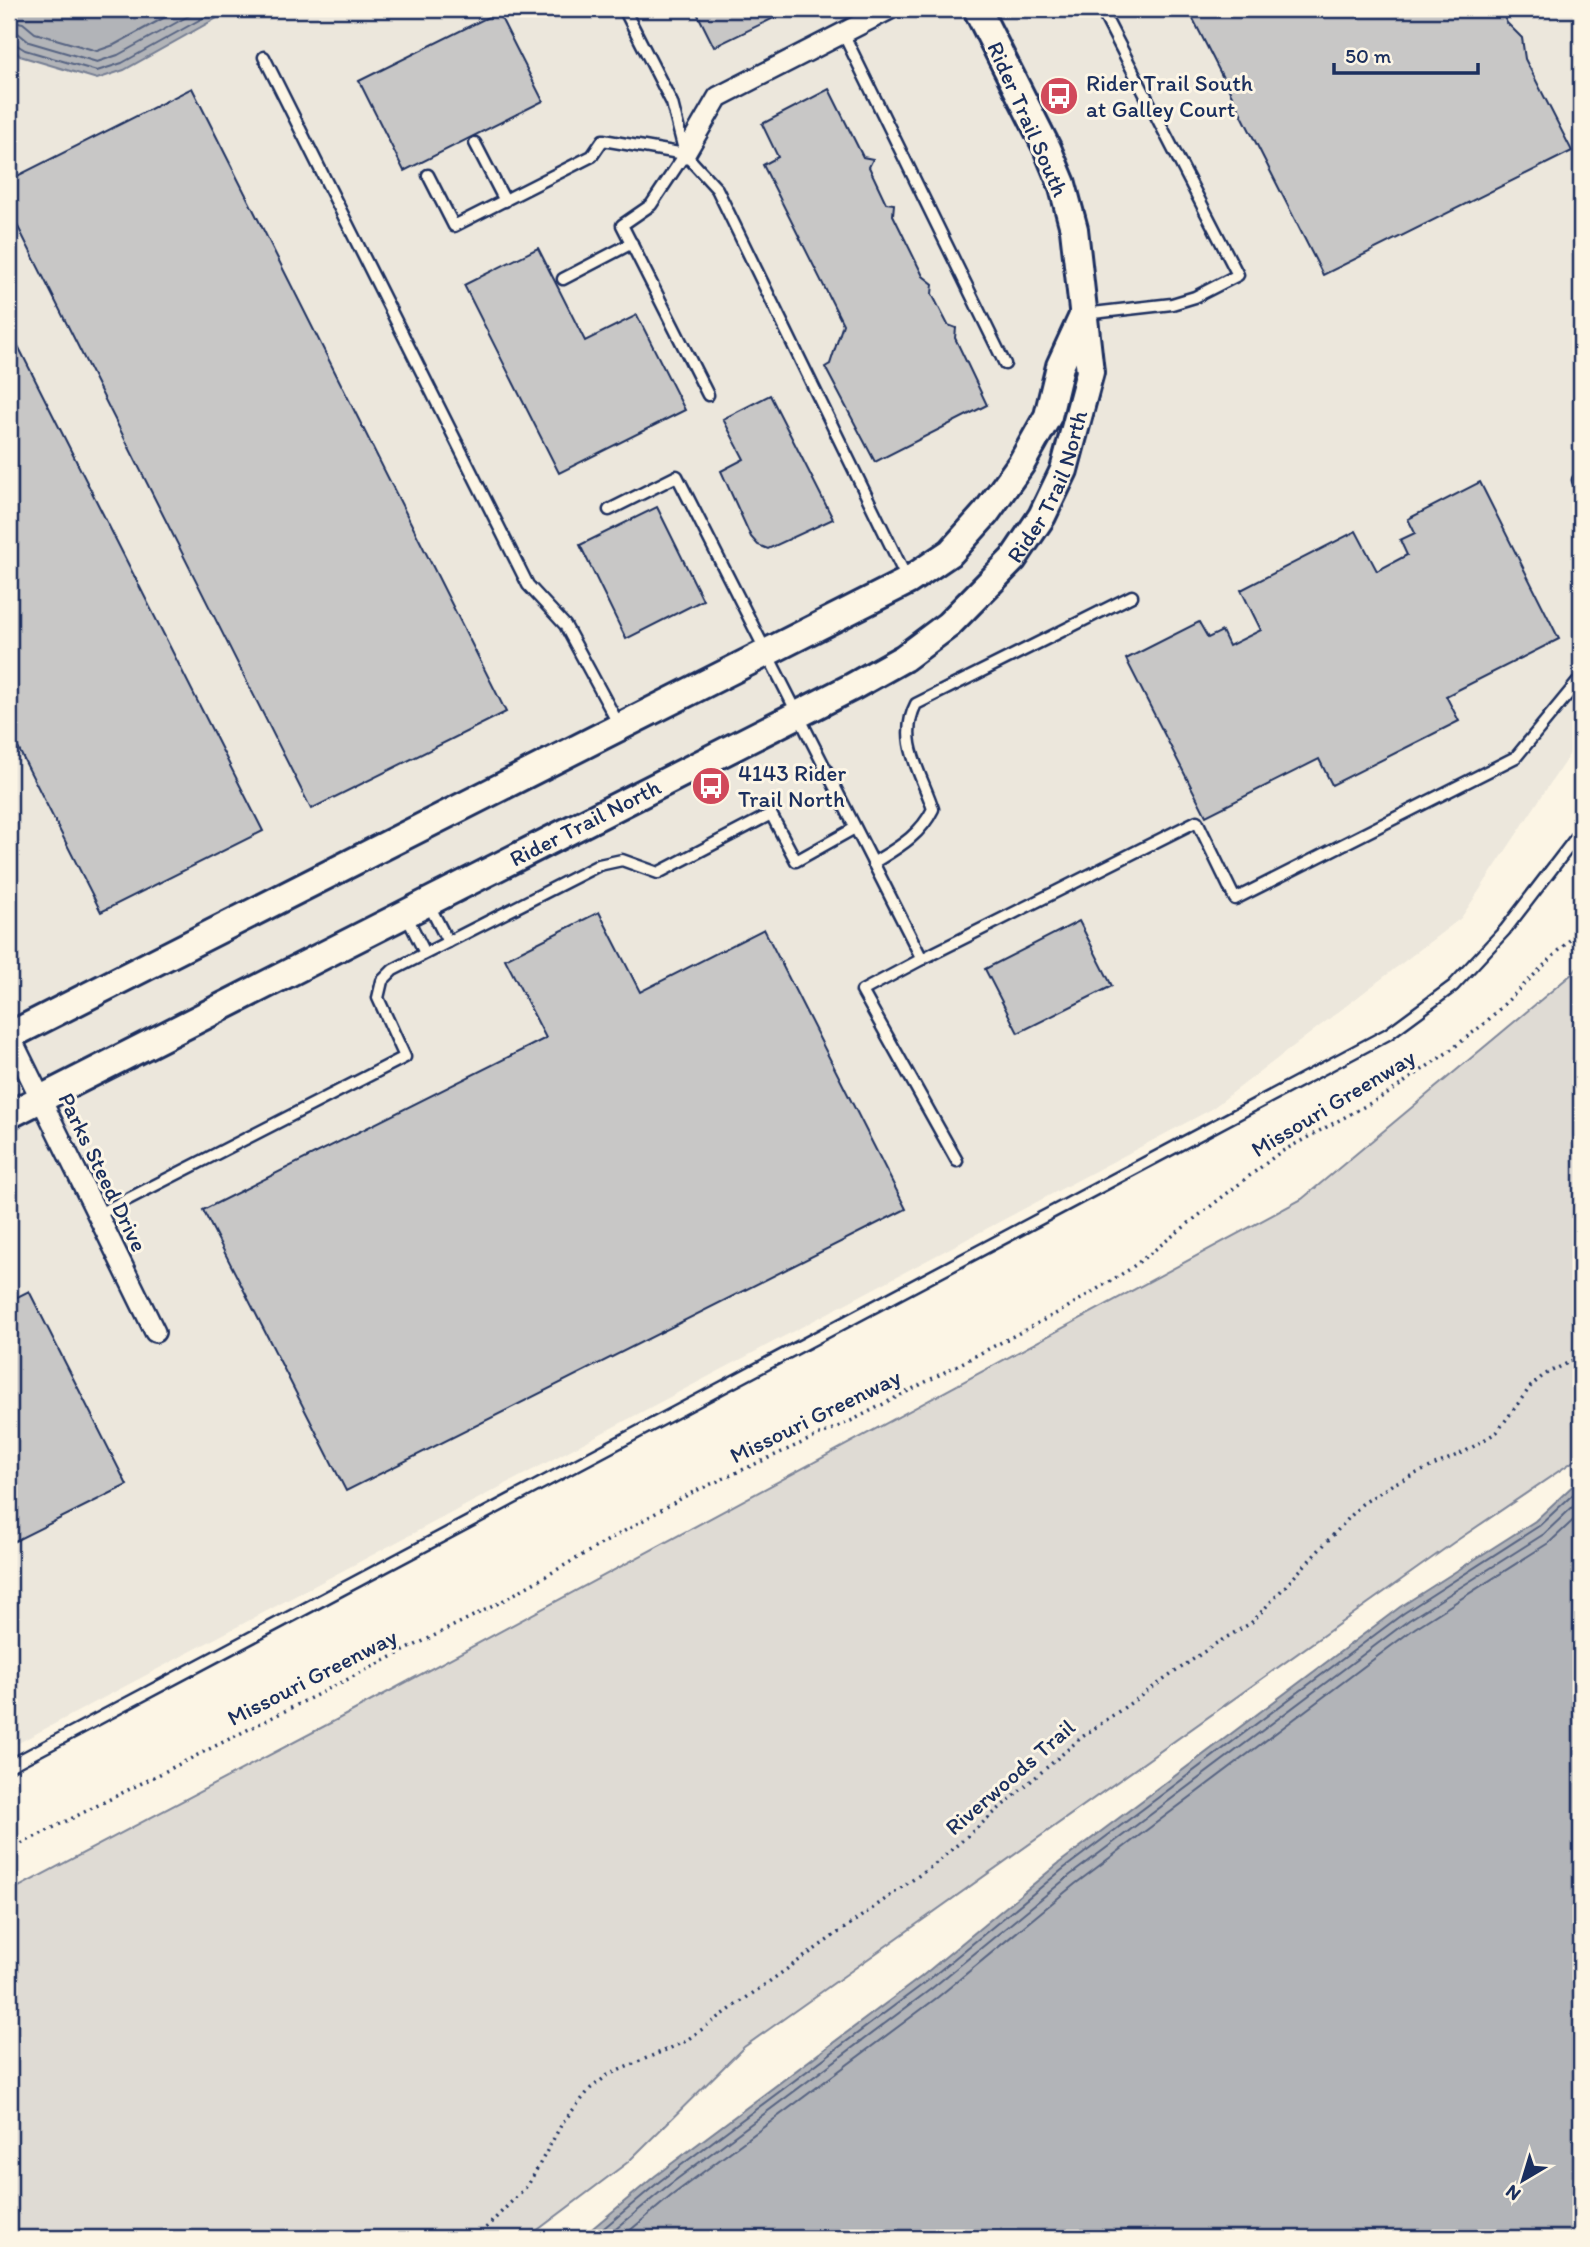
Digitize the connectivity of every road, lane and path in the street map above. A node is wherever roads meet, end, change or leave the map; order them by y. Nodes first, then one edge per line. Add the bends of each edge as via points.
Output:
1 (624, 9) edge
2 (890, 9) edge
3 (977, 9) edge
4 (1101, 9) edge
5 (843, 33) junction
6 (264, 57) dead end
7 (475, 143) dead end
8 (685, 154) junction
9 (428, 174) dead end
10 (505, 201) junction
11 (632, 243) junction
12 (563, 279) dead end
13 (1084, 314) junction
14 (1077, 353) junction
15 (1005, 364) dead end
16 (708, 395) dead end
17 (609, 510) dead end
18 (908, 581) junction
19 (1132, 596) dead end
20 (767, 654) junction
21 (1581, 678) edge
22 (796, 714) junction
23 (621, 728) junction
24 (855, 828) junction
25 (1581, 831) edge
26 (873, 863) junction
27 (417, 909) junction
28 (1581, 929) edge
29 (448, 942) junction
30 (425, 953) junction
31 (922, 959) junction
32 (9, 1035) edge
33 (40, 1099) junction
34 (9, 1115) edge
35 (957, 1161) dead end
36 (97, 1215) junction
37 (155, 1332) dead end
38 (1581, 1356) edge
39 (9, 1766) edge
40 (9, 1850) edge
41 (476, 2238) edge

1 - 8 lane via 672,103
2 - 5 street
3 - 13 street, Rider Trail South via 1062,184 1074,229
4 - 13 lane via 1238,275 1171,304
5 - 8 street via 718,97
5 - 15 lane
6 - 23 lane via 528,585 565,625
7 - 10 lane
8 - 10 lane via 603,140 592,156
8 - 11 lane via 651,205 622,225
8 - 18 lane via 717,189
9 - 10 lane via 454,226
11 - 12 lane
11 - 16 lane
13 - 14 street, Rider Trail South
14 - 18 street, Rider Trail North via 1048,416 986,513 951,552
14 - 22 street, Rider Trail North via 1090,372 1064,470 1042,516 1013,559 948,625 904,658
17 - 20 lane via 677,476
18 - 20 street, Rider Trail North
19 - 26 lane via 916,704 907,727 909,743 933,809 925,825 905,844
20 - 22 lane
20 - 23 street, Rider Trail North
21 - 31 lane via 1516,757 1235,899 1197,821
22 - 24 lane
22 - 27 street, Rider Trail North
23 - 32 street, Rider Trail North
24 - 26 lane
24 - 29 lane via 796,861 772,814 659,873 622,860 598,865
25 - 39 lane via 1505,930 1453,986 1388,1034
26 - 31 lane
27 - 29 lane
27 - 30 lane
27 - 33 street, Rider Trail North
28 - 40 path, Missouri Greenway via 1485,1023 1448,1052 1389,1093 1279,1153 1130,1269 1063,1310 855,1419 689,1494 497,1604
29 - 30 lane
30 - 36 lane via 382,981 378,998 405,1057
31 - 35 lane via 862,991
32 - 33 street, Parks Steed Drive
33 - 34 street, Rider Trail North
33 - 36 street, Parks Steed Drive
36 - 37 street, Parks Steed Drive
38 - 41 path, Riverwoods Trail via 1531,1386 1497,1432 1362,1504 1251,1623 1082,1737 935,1864 684,2042 608,2075 591,2088 563,2122 528,2185

